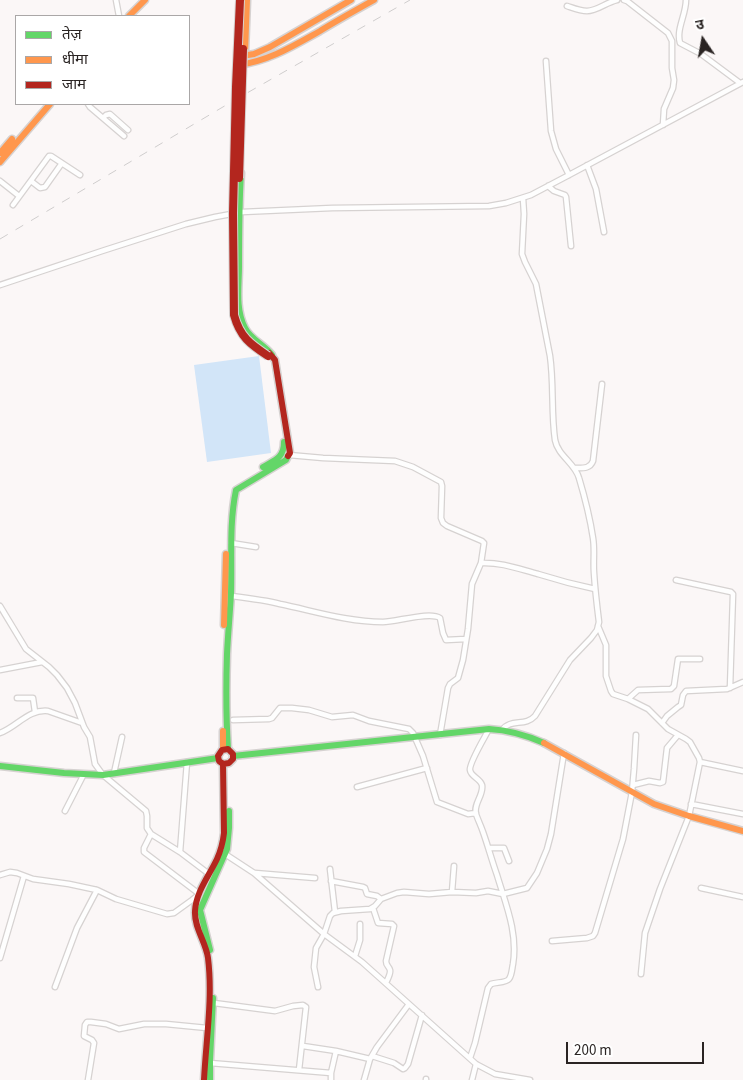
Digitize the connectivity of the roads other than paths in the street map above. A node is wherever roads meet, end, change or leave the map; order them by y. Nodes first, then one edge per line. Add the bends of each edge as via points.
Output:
1 (116, 0) edge
2 (139, 0) edge
3 (145, 0) edge
4 (242, 0) edge
5 (351, 0) edge
6 (374, 0) edge
7 (617, 0) edge
8 (624, 0) edge
9 (686, 0) edge
10 (567, 6) dead end
11 (119, 15) edge
12 (124, 15) edge
13 (130, 15) edge
14 (245, 60) junction
15 (235, 61) junction
16 (546, 62) dead end
17 (741, 82) edge
18 (42, 105) edge
19 (49, 105) edge
20 (89, 105) edge
21 (103, 118) junction
22 (663, 124) junction
23 (128, 130) dead end
24 (124, 136) dead end
25 (1, 157) edge
26 (62, 163) junction
27 (587, 166) junction
28 (80, 175) dead end
29 (569, 176) junction
30 (0, 181) edge
31 (31, 181) junction
32 (548, 186) junction
33 (19, 196) junction
34 (523, 198) junction
35 (13, 204) dead end
36 (239, 212) junction
37 (230, 214) junction
38 (604, 232) dead end
39 (571, 246) dead end
40 (0, 286) edge
41 (270, 356) junction
42 (602, 384) dead end
43 (289, 455) junction
44 (574, 468) junction
45 (231, 543) junction
46 (256, 547) dead end
47 (481, 563) junction
48 (676, 580) dead end
49 (595, 590) junction
50 (230, 596) junction
51 (0, 606) edge
52 (598, 626) junction
53 (466, 639) junction
54 (700, 659) dead end
55 (42, 662) junction
56 (0, 670) edge
57 (743, 682) edge
58 (730, 688) junction
59 (18, 698) dead end
60 (628, 699) junction
61 (35, 712) junction
62 (233, 720) dead end
63 (82, 723) junction
64 (662, 724) junction
65 (489, 729) junction
66 (502, 730) junction
67 (0, 733) edge
68 (440, 734) junction
69 (636, 735) dead end
70 (678, 735) junction
71 (122, 737) dead end
72 (415, 738) junction
73 (228, 751) junction
74 (564, 753) junction
75 (187, 762) junction
76 (223, 762) junction
77 (700, 762) junction
78 (0, 766) edge
79 (427, 768) junction
80 (743, 772) edge
81 (114, 773) junction
82 (84, 774) junction
83 (103, 775) junction
84 (357, 787) dead end
85 (632, 789) junction
86 (691, 804) junction
87 (65, 811) dead end
88 (476, 813) junction
89 (743, 814) edge
90 (689, 816) junction
91 (743, 831) edge
92 (152, 834) junction
93 (488, 848) junction
94 (180, 852) junction
95 (225, 854) junction
96 (509, 861) dead end
97 (454, 866) dead end
98 (330, 869) dead end
99 (254, 873) junction
100 (209, 874) junction
101 (0, 875) edge
102 (24, 876) junction
103 (315, 878) dead end
104 (331, 881) junction
105 (700, 888) dead end
106 (97, 890) junction
107 (452, 892) junction
108 (503, 894) junction
109 (743, 897) edge
110 (381, 899) junction
111 (373, 908) junction
112 (335, 912) junction
113 (360, 924) dead end
114 (324, 934) junction
115 (552, 941) dead end
116 (355, 956) junction
117 (0, 958) edge
118 (641, 974) dead end
119 (386, 983) junction
120 (55, 987) dead end
121 (318, 987) dead end
122 (214, 1003) junction
123 (409, 1004) junction
124 (422, 1015) junction
125 (207, 1028) junction
126 (303, 1046) junction
127 (336, 1051) junction
128 (371, 1058) junction
129 (470, 1058) junction
130 (210, 1063) junction
131 (476, 1064) junction
132 (299, 1070) junction
133 (331, 1073) junction
134 (88, 1080) edge
135 (204, 1080) edge
136 (210, 1080) edge
137 (331, 1080) edge
138 (364, 1080) edge
139 (472, 1080) edge
140 (530, 1080) edge

1 - 11 street
2 - 12 main road
3 - 13 main road
4 - 14 main road
4 - 15 main road
4 - 41 main road, bridge via 236,87 234,315 246,341
5 - 14 main road
6 - 14 main road via 268,58 253,63
7 - 10 street via 589,11
8 - 22 street via 668,33 672,41 674,80 664,109
9 - 17 street via 680,43 702,54
14 - 15 main road
14 - 36 main road
15 - 37 main road
16 - 29 street via 551,131
17 - 22 street
18 - 25 main road
19 - 25 main road
20 - 21 street
21 - 23 street via 110,114
21 - 24 street
22 - 27 street
26 - 28 street
26 - 31 street via 50,156
26 - 31 street via 46,187 40,188
27 - 29 street
27 - 38 street via 596,189
29 - 32 street
30 - 33 street
31 - 33 street
32 - 34 street
32 - 39 street via 566,197
33 - 35 street
34 - 36 street via 489,206
34 - 44 street via 522,254 536,284 552,366 555,440 561,454
36 - 37 street
36 - 41 main road via 240,311 245,329 268,349
37 - 40 street via 186,224
37 - 41 main road via 234,326 238,336 247,344
41 - 43 main road via 275,360
41 - 73 main road via 284,449 281,456 237,483 229,497 222,656
42 - 44 street via 592,464
43 - 45 main road via 286,460 236,490
43 - 47 street via 395,461 439,480 442,486 442,521 482,541
44 - 49 street via 593,538
45 - 46 street
45 - 50 main road
47 - 49 street via 503,564
47 - 53 street via 472,584
48 - 58 street via 733,594
49 - 52 street
50 - 53 street via 337,617 384,622 437,616 446,640
50 - 73 main road
51 - 55 street via 22,644
52 - 60 street via 607,648 609,688 613,694
52 - 66 street via 570,660 535,716 529,721 507,724
53 - 68 street via 458,678 448,688
54 - 60 street via 678,659 671,689 641,689
55 - 56 street
55 - 63 street via 67,688
57 - 58 street
58 - 64 street via 686,691 680,705
59 - 61 street via 33,698
60 - 64 street via 648,709
61 - 63 street via 48,711
61 - 67 street
62 - 72 street via 272,718 280,708 292,708 332,717 353,715 411,730
63 - 83 street via 90,737 95,764
64 - 70 street
65 - 66 main road
65 - 68 main road
65 - 88 street via 470,766 471,773 482,785
66 - 74 main road via 530,737
68 - 72 main road
69 - 85 street
70 - 77 street via 690,742
70 - 85 street via 667,748 663,782 649,781
71 - 81 street
72 - 73 main road
72 - 79 street
73 - 76 main road via 231,762
73 - 76 main road via 218,753
74 - 85 main road
74 - 108 street via 551,834 537,873 527,888
75 - 76 main road
75 - 81 main road
75 - 94 street
76 - 95 main road via 229,828
76 - 100 main road via 223,843
77 - 80 street
77 - 86 street
78 - 82 main road
79 - 84 street
79 - 88 street via 437,802 468,814
81 - 83 main road
82 - 83 main road
82 - 87 street
83 - 92 street via 146,810 147,828
85 - 90 main road via 654,804
85 - 115 street via 624,839 595,933 587,938
86 - 89 street
86 - 90 street
88 - 93 street
90 - 91 main road
90 - 118 street via 645,932
92 - 94 street
92 - 106 street via 144,852 197,892 195,898 168,914
93 - 96 street via 504,848
93 - 108 street
94 - 100 street
95 - 99 street
95 - 122 main road via 200,910 212,964
97 - 107 street
98 - 104 street
99 - 103 street
99 - 114 street
100 - 125 main road via 194,913 207,954
101 - 102 street via 10,872
102 - 106 street
102 - 117 street
104 - 110 street via 364,887 367,894
104 - 112 street
105 - 109 street
106 - 120 street via 77,928
107 - 108 street
107 - 110 street via 404,892
108 - 129 street via 515,944 511,974 507,981 491,984 488,988
110 - 111 street
111 - 112 street
111 - 119 street via 378,923 394,926 386,961 390,972
112 - 114 street via 330,916
113 - 116 street
114 - 116 street
114 - 121 street via 314,962
116 - 119 street
119 - 123 street
122 - 126 street via 275,1011 305,1006
122 - 130 main road
123 - 124 street
123 - 128 street
124 - 128 street via 406,1068
124 - 129 street
125 - 134 street via 144,1024 119,1029 87,1022 84,1036 94,1042
125 - 135 main road
126 - 127 street
126 - 132 street
127 - 128 street
127 - 133 street
128 - 138 street
129 - 131 street
130 - 132 street
130 - 136 main road
131 - 139 street
131 - 140 street via 495,1074
132 - 133 street
133 - 137 street

